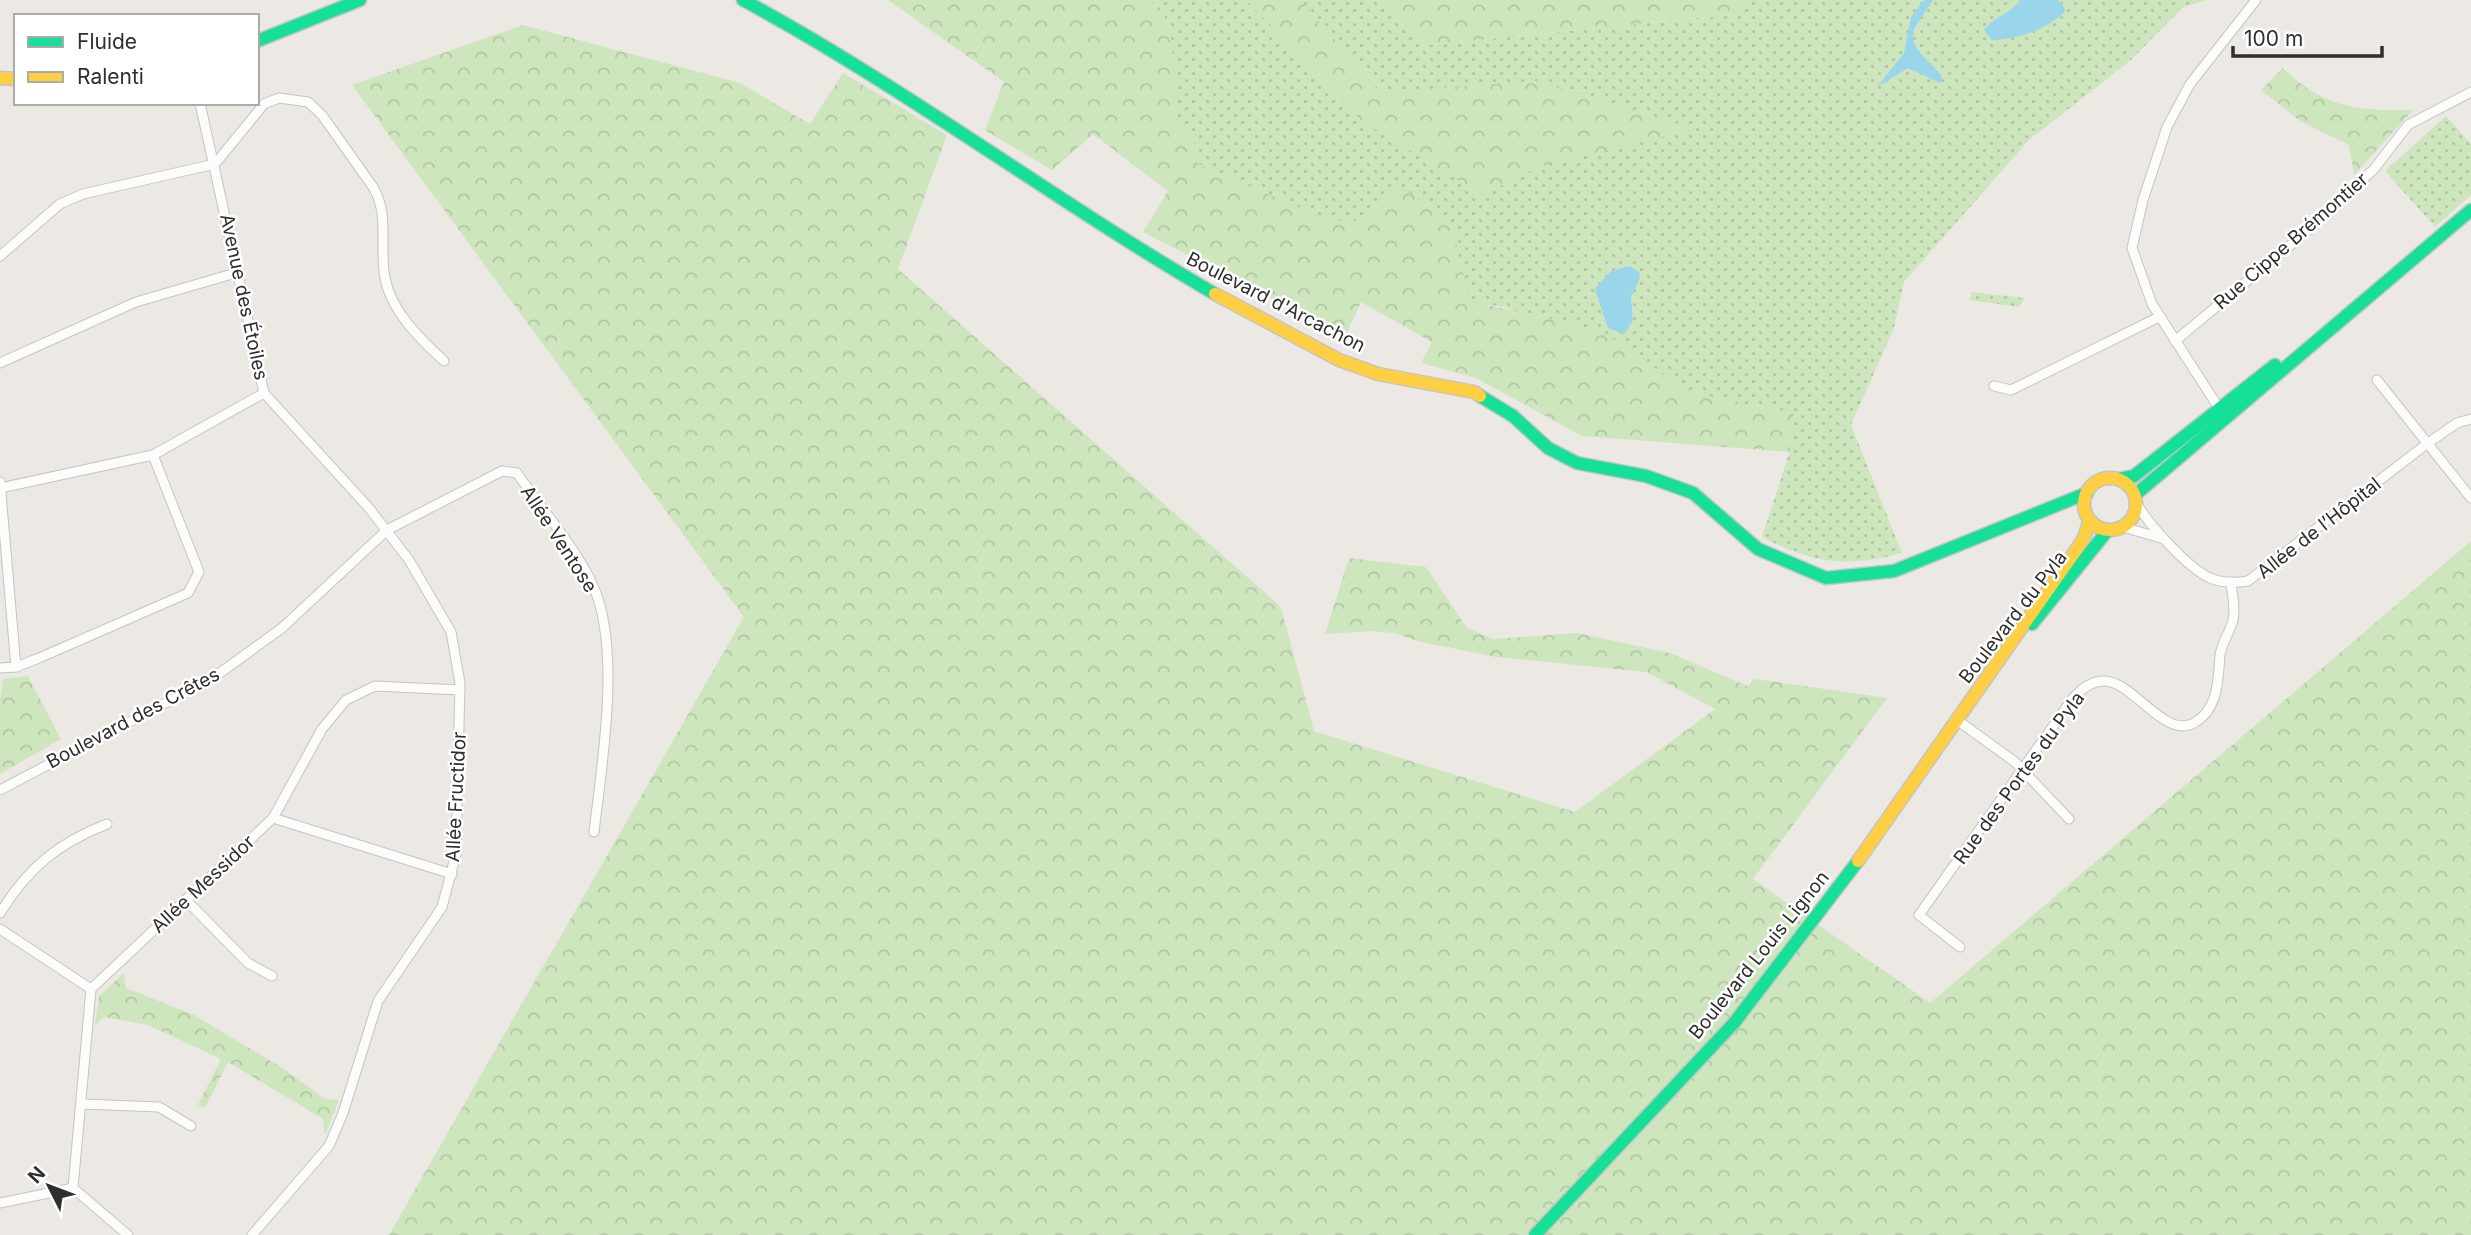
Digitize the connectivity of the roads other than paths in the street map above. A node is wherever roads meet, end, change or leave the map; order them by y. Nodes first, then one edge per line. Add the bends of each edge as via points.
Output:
1 (360, 0) edge
2 (744, 0) edge
3 (2256, 0) edge
4 (259, 40) edge
5 (2471, 92) edge
6 (200, 105) edge
7 (215, 164) junction
8 (2471, 210) edge
9 (0, 256) edge
10 (239, 272) junction
11 (2159, 317) junction
12 (2175, 341) junction
13 (444, 361) dead end
14 (0, 363) edge
15 (2377, 380) dead end
16 (1994, 386) dead end
17 (264, 393) junction
18 (2222, 413) junction
19 (2471, 419) edge
20 (2428, 443) junction
21 (153, 455) junction
22 (2119, 479) junction
23 (0, 482) edge
24 (0, 488) edge
25 (2087, 493) junction
26 (2471, 498) edge
27 (2136, 500) junction
28 (2051, 505) junction
29 (2088, 517) junction
30 (2123, 527) junction
31 (387, 530) junction
32 (2108, 530) junction
33 (2171, 544) junction
34 (2231, 582) junction
35 (16, 667) junction
36 (0, 668) edge
37 (460, 690) junction
38 (1960, 716) junction
39 (2023, 769) junction
40 (0, 790) edge
41 (273, 818) junction
42 (2068, 819) dead end
43 (107, 824) dead end
44 (594, 832) dead end
45 (452, 874) junction
46 (186, 900) junction
47 (0, 914) edge
48 (0, 929) edge
49 (1960, 947) dead end
50 (272, 976) dead end
51 (91, 989) junction
52 (82, 1104) junction
53 (191, 1126) dead end
54 (74, 1188) junction
55 (0, 1203) edge
56 (128, 1235) edge
57 (253, 1235) edge
58 (1535, 1235) edge

1 - 4 main road
2 - 28 main road, Boulevard d'Arcachon via 810,36 1131,245 1238,307 1352,365 1474,392 1513,416 1548,448 1577,463 1646,476 1693,493 1758,549 1792,566 1826,578 1894,571
3 - 11 street via 2190,84 2167,127 2143,200 2133,236 2133,257
5 - 12 street, Rue Cippe Brémontier via 2409,125 2374,169 2311,228
6 - 7 street, Avenue des Étoiles
7 - 9 street via 83,194 60,204
7 - 10 street, Avenue des Étoiles
7 - 13 street via 264,104 279,99 308,102 379,197 385,279 393,300 416,336
8 - 18 main road
10 - 14 street via 136,302
10 - 17 street, Avenue des Étoiles
11 - 12 street
11 - 16 street via 2011,390
12 - 18 street
15 - 20 street
17 - 21 street
17 - 31 street, Avenue des Étoiles
18 - 22 main road via 2134,476
18 - 27 main road
19 - 20 street, Allée de l’Hôpital
20 - 26 street
20 - 34 street, Allée de l’Hôpital via 2258,577
21 - 24 street
21 - 35 street via 200,572 188,593
22 - 25 main road via 2097,482
22 - 27 main road via 2129,485
23 - 24 street
24 - 35 street
25 - 28 main road, Boulevard d'Arcachon
25 - 29 main road
27 - 30 main road via 2135,513
27 - 33 street, Allée de l’Hôpital via 2147,520
28 - 29 main road via 2067,505
29 - 32 main road
29 - 38 main road, Boulevard du Pyla via 2083,540
30 - 32 main road
30 - 33 street, Allée de l’Hôpital via 2148,532
31 - 37 street, Allée Fructidor via 451,632
31 - 40 street, Boulevard des Crêtes via 282,628 213,678
31 - 44 street, Allée Ventose via 502,471 517,473 583,569 594,587 608,639
32 - 38 main road, Boulevard du Pyla
33 - 34 street, Allée de l’Hôpital via 2205,575
34 - 39 street, Rue des Portes du Pyla via 2234,614 2221,651 2217,694 2200,719 2176,725 2117,685 2099,681 2073,698
35 - 36 street
37 - 41 street, Allée Messidor via 375,686 346,700 322,729
37 - 45 street, Allée Fructidor
38 - 39 street
38 - 58 main road, Boulevard Louis Lignon via 1838,889 1734,1023
39 - 42 street
39 - 49 street, Rue des Portes du Pyla via 1919,915
41 - 45 street
41 - 46 street, Allée Messidor
43 - 47 street via 73,837 51,853
45 - 57 street, Allée Fructidor via 442,907 379,1001 329,1146
46 - 50 street via 248,963
46 - 51 street, Allée Messidor
48 - 51 street
51 - 52 street
52 - 53 street via 159,1107
52 - 54 street
54 - 55 street
54 - 56 street

